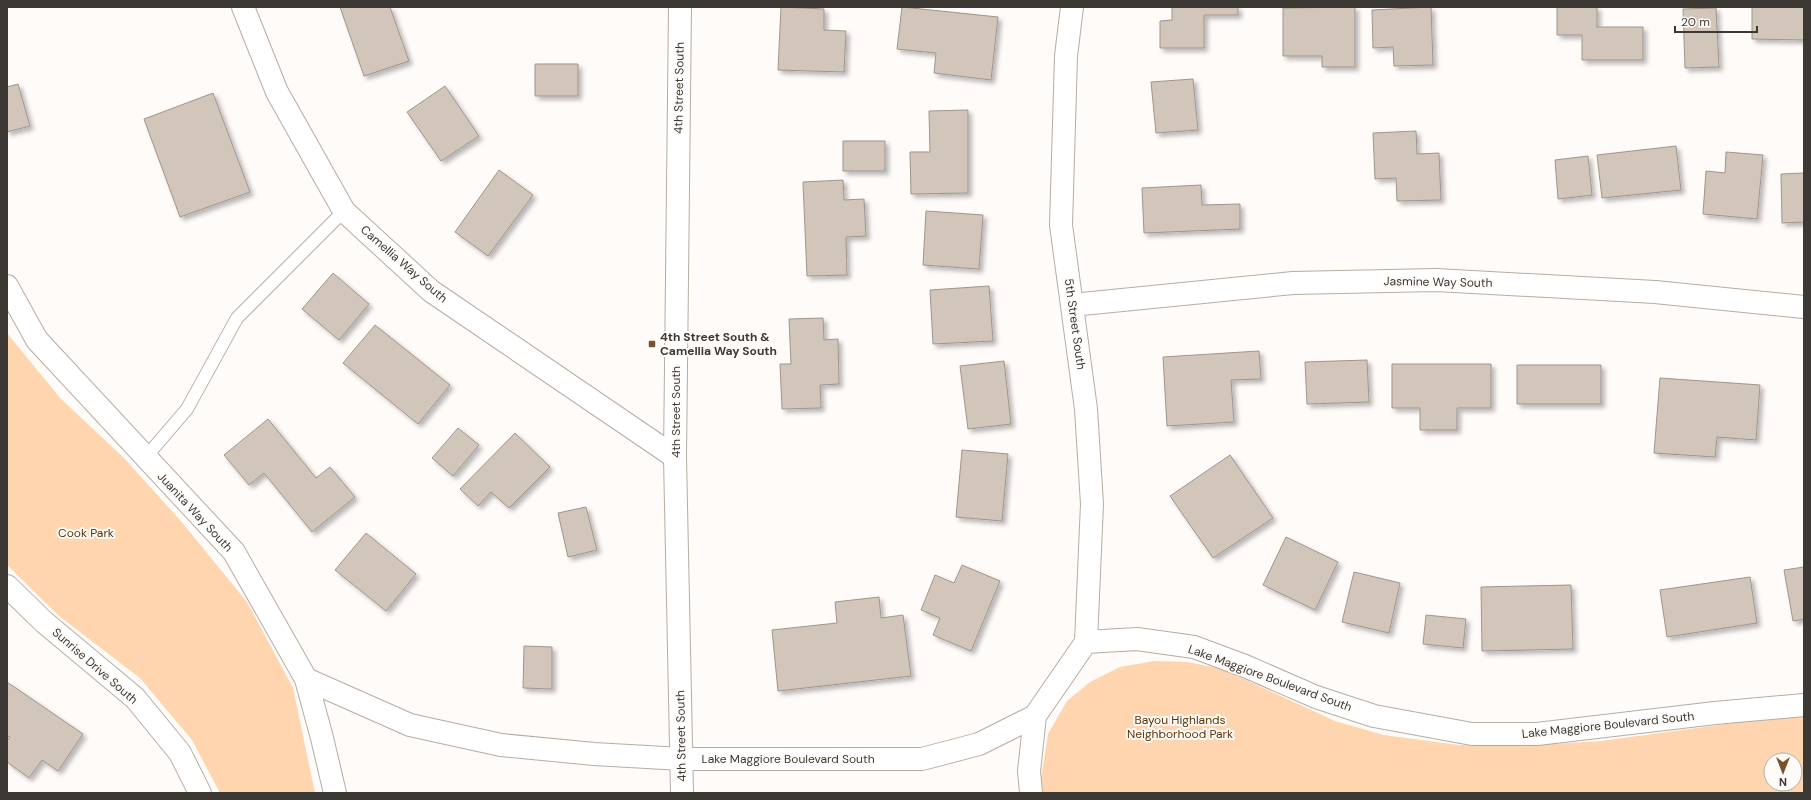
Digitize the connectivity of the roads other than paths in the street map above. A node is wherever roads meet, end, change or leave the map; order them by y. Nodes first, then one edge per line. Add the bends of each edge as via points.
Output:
1 (243, 7) edge
2 (680, 7) edge
3 (1072, 7) edge
4 (344, 211) junction
5 (7, 286) edge
6 (1072, 305) junction
7 (1804, 307) edge
8 (675, 457) junction
9 (145, 458) junction
10 (7, 586) edge
11 (1086, 642) junction
12 (306, 679) junction
13 (1804, 705) edge
14 (1035, 716) junction
15 (682, 759) junction
16 (200, 793) edge
17 (335, 793) edge
18 (682, 793) edge
19 (1031, 793) edge

1 - 4 street, Camellia Way South via 277,92
2 - 8 street, 4th Street South
3 - 6 street, 5th Street South via 1066,56 1061,225
4 - 8 street, Camellia Way South via 431,291
4 - 9 lane via 237,318 187,409
5 - 9 street, Juanita Way South via 37,340
6 - 7 street, Jasmine Way South via 1293,283 1436,280 1655,292
6 - 11 street, 5th Street South via 1086,409 1092,504
8 - 15 street, 4th Street South
9 - 12 street, Juanita Way South via 234,552
10 - 16 street, Sunrise Drive South via 44,622 135,698 180,753
11 - 13 street, Lake Maggiore Boulevard South via 1137,639 1194,647 1316,697 1374,716 1472,734 1537,734
11 - 14 street, Lake Maggiore Boulevard South
12 - 15 street, Lake Maggiore Boulevard South via 410,725 501,745
12 - 17 street, Juanita Way South
14 - 15 street, Lake Maggiore Boulevard South via 979,744 922,759
14 - 19 street, Lake Maggiore Boulevard South via 1029,772
15 - 18 street, 4th Street South

